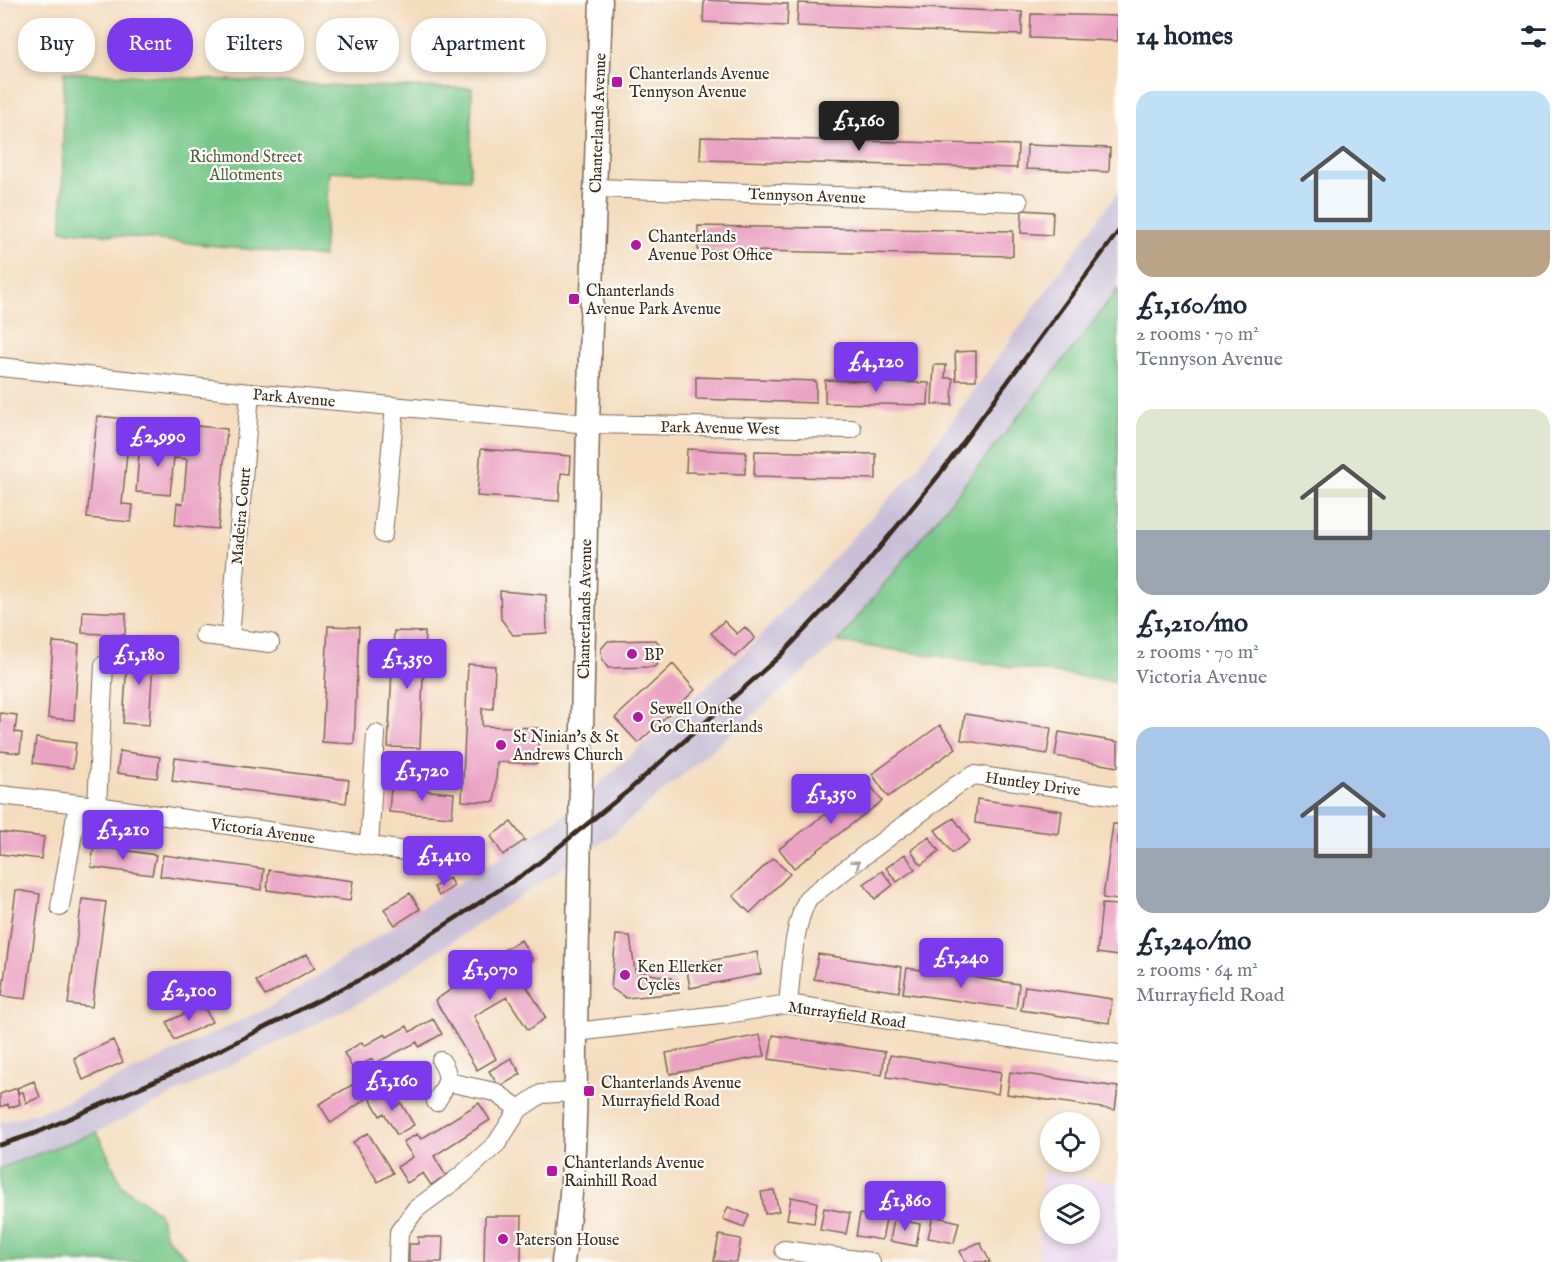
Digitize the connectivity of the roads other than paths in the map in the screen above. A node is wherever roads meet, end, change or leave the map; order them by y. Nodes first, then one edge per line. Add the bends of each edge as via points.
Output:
1 (601, 0) edge
2 (595, 188) junction
3 (1019, 202) dead end
4 (0, 367) edge
5 (250, 393) junction
6 (394, 407) junction
7 (588, 424) junction
8 (852, 429) dead end
9 (383, 534) dead end
10 (204, 635) dead end
11 (230, 638) junction
12 (270, 643) dead end
13 (104, 665) dead end
14 (376, 734) dead end
15 (0, 795) edge
16 (1118, 795) edge
17 (78, 804) junction
18 (97, 806) junction
19 (369, 845) junction
20 (453, 858) dead end
21 (60, 907) dead end
22 (788, 1004) junction
23 (576, 1032) junction
24 (1118, 1054) edge
25 (441, 1061) dead end
26 (448, 1082) junction
27 (576, 1092) junction
28 (436, 1102) dead end
29 (519, 1110) junction
30 (570, 1218) junction
31 (784, 1250) dead end
32 (398, 1262) edge
33 (563, 1262) edge
34 (579, 1262) edge
35 (871, 1262) edge

1 - 2 street, Chanterlands Avenue
2 - 3 street, Tennyson Avenue
2 - 7 street, Chanterlands Avenue
4 - 5 street, Park Avenue
5 - 6 street, Park Avenue
5 - 11 street, Madeira Court
6 - 7 street, Park Avenue
6 - 9 street
7 - 8 street, Park Avenue West
7 - 23 street, Chanterlands Avenue
10 - 11 street
11 - 12 street
13 - 18 street
14 - 19 street
15 - 17 street, Victoria Avenue
22 -> 16 street, Huntley Drive via 794,948 808,898 957,785 974,775
17 - 18 street, Victoria Avenue
17 - 21 street
18 - 19 street, Victoria Avenue
19 - 20 street, Victoria Avenue
22 - 23 street, Murrayfield Road
22 - 24 street, Murrayfield Road
23 - 27 street, Chanterlands Avenue
25 - 26 street
26 - 28 street
26 - 29 street via 495,1092
27 - 29 street via 541,1094
27 - 30 street, Chanterlands Avenue
29 - 32 street via 497,1143 416,1209 399,1232
30 - 33 street, Chanterlands Avenue
30 - 34 street, Chanterlands Avenue
31 - 35 street

